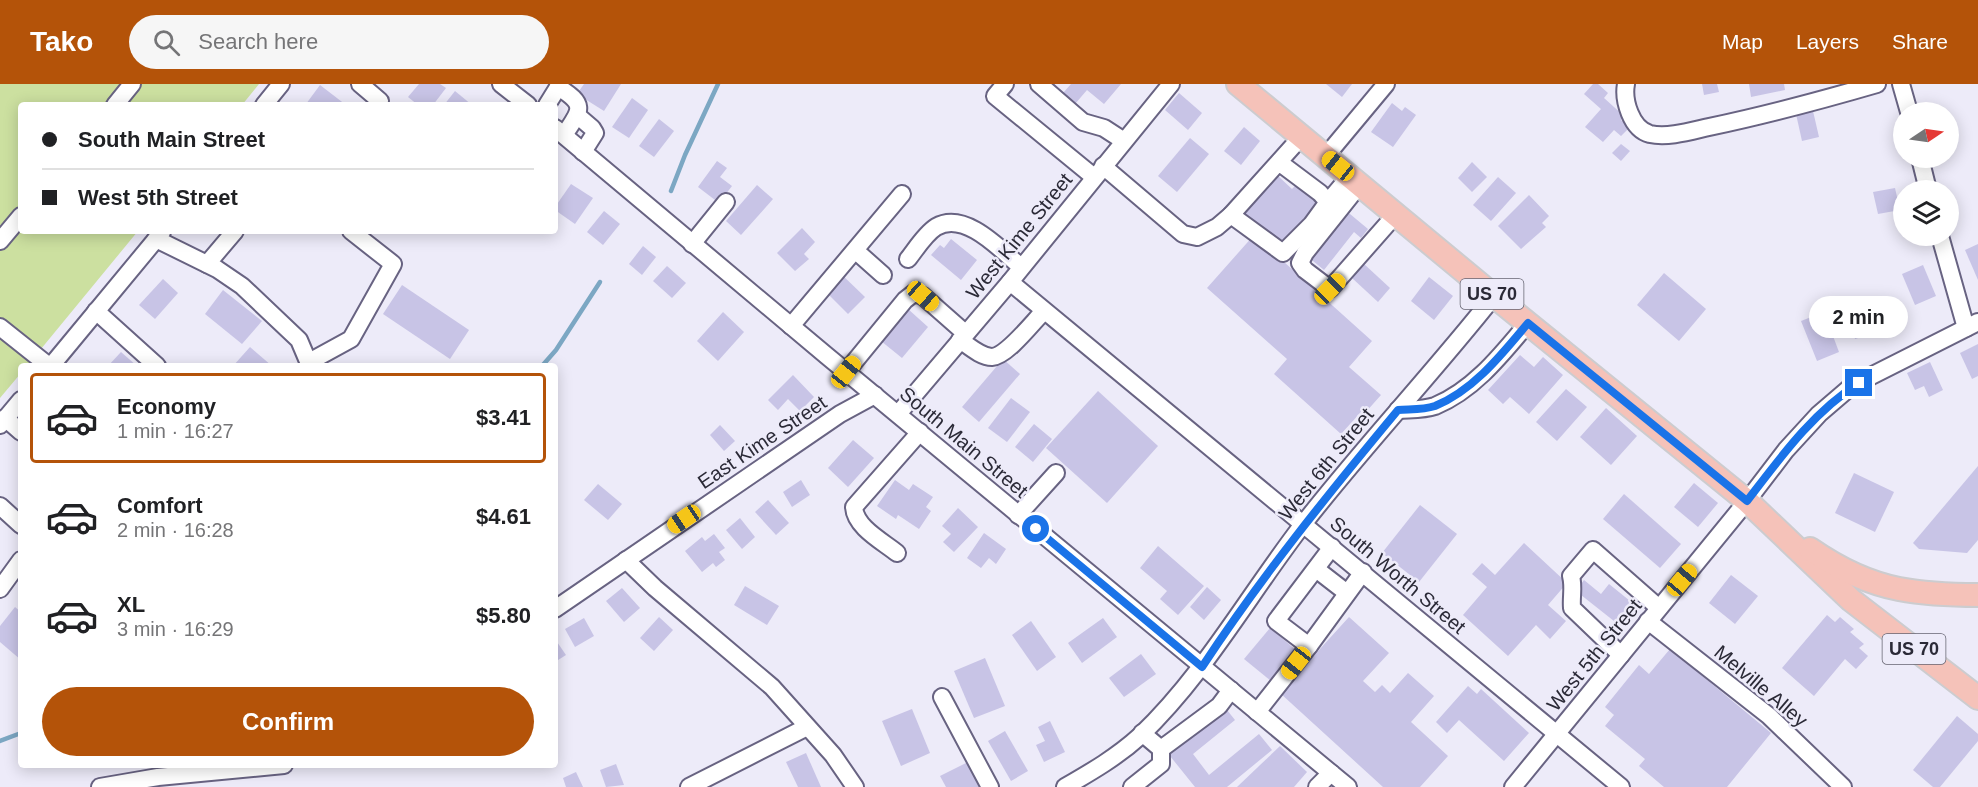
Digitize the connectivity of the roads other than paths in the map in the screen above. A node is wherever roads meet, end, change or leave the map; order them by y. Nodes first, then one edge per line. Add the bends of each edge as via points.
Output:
1 (132, 84) edge
2 (281, 84) edge
3 (360, 84) edge
4 (501, 84) edge
5 (1005, 84) edge
6 (1039, 84) edge
7 (1171, 84) edge
8 (1238, 84) edge
9 (1386, 84) edge
10 (1626, 84) edge
11 (1877, 84) edge
12 (1901, 84) edge
13 (559, 86) edge
14 (578, 91) edge
15 (380, 101) dead end
16 (117, 102) edge
17 (266, 102) edge
18 (524, 102) edge
19 (549, 102) edge
20 (1906, 102) edge
21 (578, 116) junction
22 (559, 131) edge
23 (1302, 136) junction
24 (1125, 141) junction
25 (583, 152) junction
26 (1326, 156) junction
27 (1280, 163) junction
28 (1099, 172) junction
29 (1355, 180) junction
30 (902, 194) dead end
31 (726, 202) dead end
32 (1328, 202) junction
33 (1397, 213) junction
34 (1231, 215) junction
35 (18, 220) edge
36 (232, 234) edge
37 (355, 234) edge
38 (159, 235) edge
39 (0, 241) edge
40 (692, 244) junction
41 (1944, 246) edge
42 (856, 251) junction
43 (908, 259) dead end
44 (207, 264) junction
45 (1021, 267) junction
46 (883, 274) dead end
47 (1010, 282) junction
48 (1494, 296) junction
49 (96, 311) junction
50 (1044, 311) junction
51 (1528, 323) junction
52 (1972, 325) edge
53 (791, 326) junction
54 (0, 327) edge
55 (962, 336) junction
56 (46, 363) edge
57 (53, 363) edge
58 (155, 363) edge
59 (310, 363) edge
60 (312, 363) edge
61 (846, 372) junction
62 (875, 395) junction
63 (18, 404) edge
64 (1398, 410) junction
65 (898, 414) junction
66 (3, 422) edge
67 (18, 430) edge
68 (920, 432) junction
69 (1056, 473) dead end
70 (1747, 501) junction
71 (0, 506) edge
72 (1018, 515) junction
73 (18, 522) edge
74 (1304, 524) junction
75 (1332, 547) junction
76 (897, 553) dead end
77 (626, 560) junction
78 (18, 564) edge
79 (1316, 568) junction
80 (1363, 572) junction
81 (0, 589) edge
82 (1347, 593) junction
83 (1978, 595) edge
84 (558, 607) edge
85 (1654, 614) junction
86 (1309, 646) junction
87 (1621, 655) junction
88 (1202, 667) junction
89 (1231, 690) junction
90 (942, 697) dead end
91 (1978, 698) edge
92 (1257, 711) junction
93 (807, 727) junction
94 (1142, 733) junction
95 (1557, 733) junction
96 (1161, 749) junction
97 (252, 768) edge
98 (1331, 773) junction
99 (100, 787) edge
100 (689, 787) edge
101 (855, 787) edge
102 (990, 787) edge
103 (1065, 787) edge
104 (1132, 787) edge
105 (1317, 787) edge
106 (1348, 787) edge
107 (1513, 787) edge
108 (1621, 787) edge
109 (1844, 787) edge

1 - 16 street
2 - 17 street
3 - 15 street
4 - 18 street
5 - 28 street via 995,96
6 - 24 street via 1083,122 1104,128
7 - 24 street, West Kime Street
8 - 23 main road, US 70
9 - 26 street
10 - 11 street via 1627,104 1635,124 1648,134 1664,134 1748,119
12 - 20 street
13 - 14 street
13 - 19 street
14 - 21 street
21 - 22 street
21 - 25 street via 595,134
22 - 25 street, South Main Street
23 - 26 main road, US 70
23 - 27 street
24 - 28 street, West Kime Street
25 - 40 street, South Main Street
26 - 29 main road, US 70
27 - 32 street
27 - 34 street
28 - 34 street via 1183,234 1197,237
28 - 45 street, West Kime Street
29 - 32 street
29 - 33 main road, US 70
29 - 33 street via 1305,252 1300,262 1305,270 1330,289
30 - 42 street
31 - 40 street
32 - 34 street via 1283,253
33 - 48 main road, US 70
35 - 39 street
36 - 44 street
37 - 60 street via 393,264 351,339
38 - 44 street
38 - 49 street
40 - 53 street, South Main Street
41 - 52 street
42 - 46 street
42 - 53 street
43 - 45 street via 936,227 956,223 978,232
44 - 59 street via 242,286 291,332
45 - 47 street, West Kime Street
47 - 50 street, South Worth Street
47 - 55 street, West Kime Street
48 - 51 main road, US 70
48 - 64 street, West 6th Street
49 - 57 street
49 - 58 street
50 - 55 street via 1004,353 993,357 982,355
50 - 74 street, South Worth Street
51 - 64 street via 1474,382 1451,398 1421,409
51 - 70 main road, US 70
52 - 70 street, West 5th Street via 1847,390 1786,450
53 - 61 street, South Main Street
54 - 56 street
55 - 61 street via 923,296 914,293
55 - 65 street, West Kime Street
61 - 62 street, South Main Street
62 - 65 street, South Main Street
62 - 77 street, East Kime Street via 840,414
63 - 66 street
64 - 74 street, West 6th Street
65 - 68 street, South Main Street
66 - 67 street
68 - 72 street, South Main Street
68 - 76 street via 854,507 854,515 862,525
69 - 72 street
70 - 83 main road, US 70 via 1822,557 1866,578 1898,589
70 - 85 street, West 5th Street
70 - 91 main road, US 70 via 1851,600
71 - 73 street
72 - 88 street, South Main Street
74 - 75 street, South Worth Street
74 - 88 street, West 6th Street
75 - 79 street
75 - 80 street, South Worth Street
77 - 84 street, East Kime Street
77 - 93 street via 772,687
78 - 81 street
79 - 82 street
79 - 86 street via 1276,621
80 - 82 street
80 - 95 street, South Worth Street
82 - 86 street
85 - 87 street, West 5th Street
85 - 87 street, Melville Alley via 1593,550 1571,576 1572,608
85 - 109 street, Melville Alley
86 - 92 street
87 - 95 street, West 5th Street
88 - 89 street, South Main Street
88 - 94 street, West 6th Street
89 - 92 street, South Main Street
89 - 96 street via 1219,706
90 - 102 street
92 - 98 street, South Main Street
93 - 100 street
93 - 101 street via 833,754
94 - 96 street
94 - 103 street, West 6th Street via 1100,767
95 - 107 street, West 5th Street
95 - 108 street, South Worth Street
96 - 104 street via 1161,764
97 - 99 street
98 - 105 street
98 - 106 street, South Main Street

